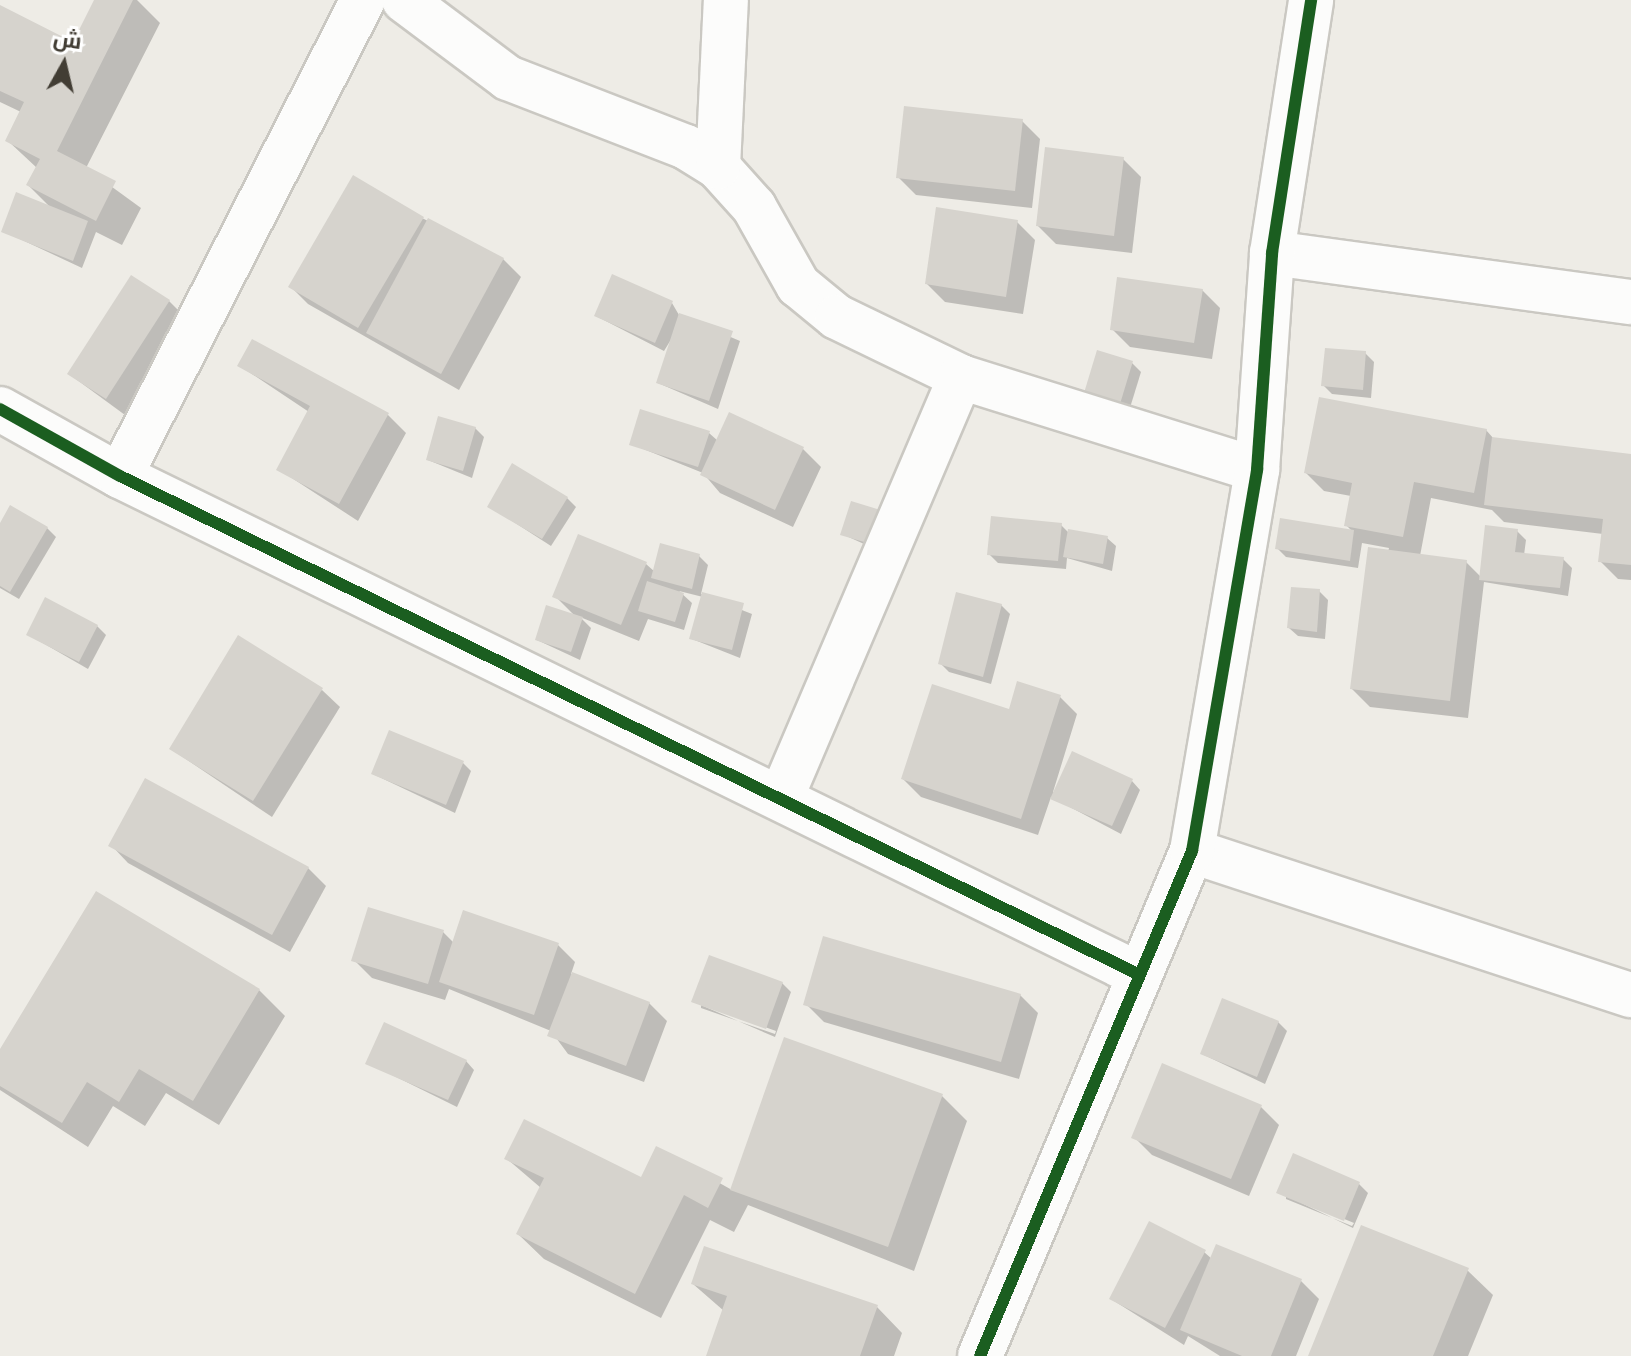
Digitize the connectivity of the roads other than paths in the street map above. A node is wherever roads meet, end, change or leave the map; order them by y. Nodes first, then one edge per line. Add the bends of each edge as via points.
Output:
1 (363, 0) edge
2 (404, 0) edge
3 (726, 0) edge
4 (1311, 0) edge
5 (718, 167) junction
6 (1272, 253) junction
7 (1631, 302) edge
8 (961, 377) junction
9 (0, 409) edge
10 (1257, 470) junction
11 (120, 476) junction
12 (781, 798) junction
13 (1192, 851) junction
14 (1136, 973) junction
15 (1631, 995) edge
16 (980, 1356) edge

1 - 11 street
2 - 5 street via 508,78 686,147
3 - 5 street
4 - 6 street
5 - 8 street via 754,207 798,285 837,317
6 - 7 street
6 - 10 street
8 - 10 street
8 - 12 street
9 - 11 street
10 - 13 street
11 - 12 street
12 - 14 street
13 - 14 street
13 - 15 street
14 - 16 street

